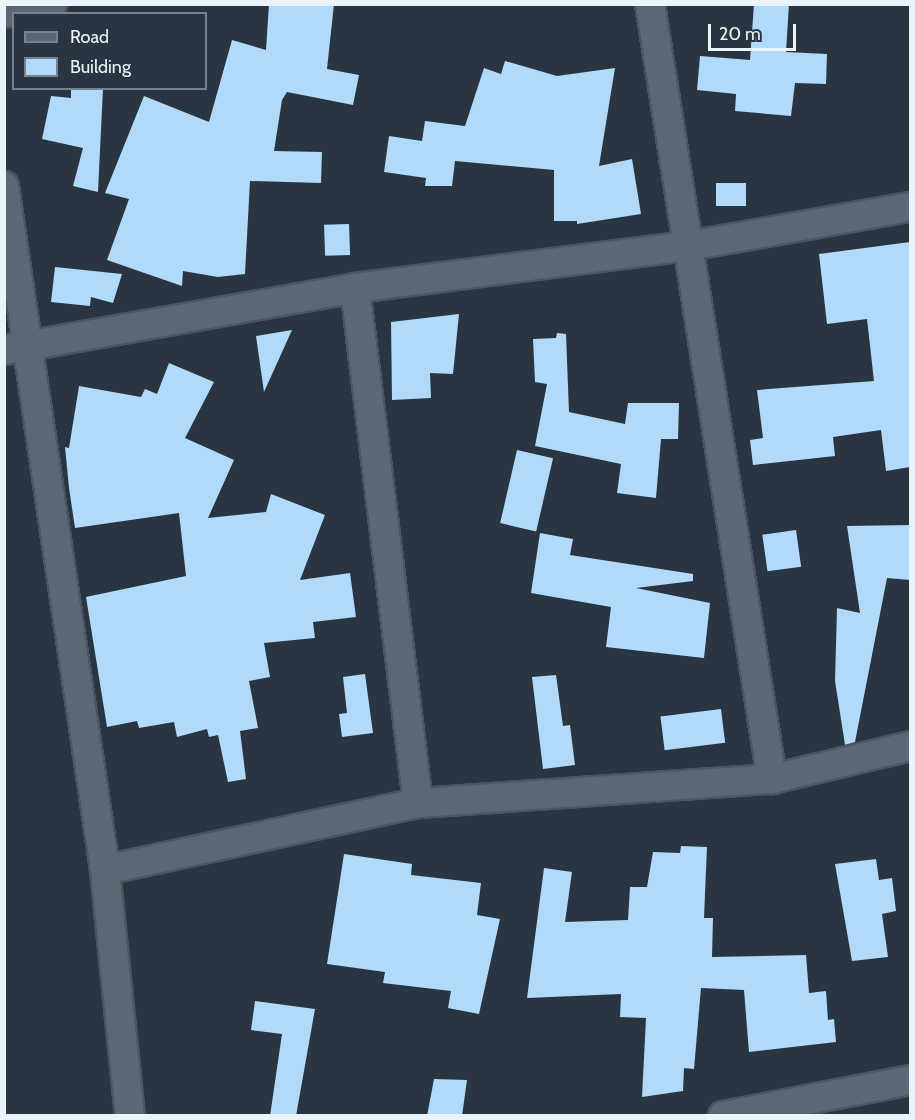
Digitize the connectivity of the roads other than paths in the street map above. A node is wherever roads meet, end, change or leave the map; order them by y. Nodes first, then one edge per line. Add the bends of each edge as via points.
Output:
1 (52, 4) edge
2 (650, 4) edge
3 (4, 13) edge
4 (4, 186) edge
5 (910, 207) edge
6 (688, 246) junction
7 (355, 288) junction
8 (16, 348) edge
9 (910, 746) edge
10 (772, 779) junction
11 (418, 803) junction
12 (105, 870) junction
13 (910, 1080) edge
14 (130, 1116) edge
15 (723, 1116) edge

1 - 3 street
2 - 6 street
4 - 8 street
5 - 6 street
6 - 7 street
6 - 10 street
7 - 8 street
7 - 11 street
8 - 12 street
9 - 10 street
10 - 11 street
11 - 12 street
12 - 14 street
13 - 15 street

